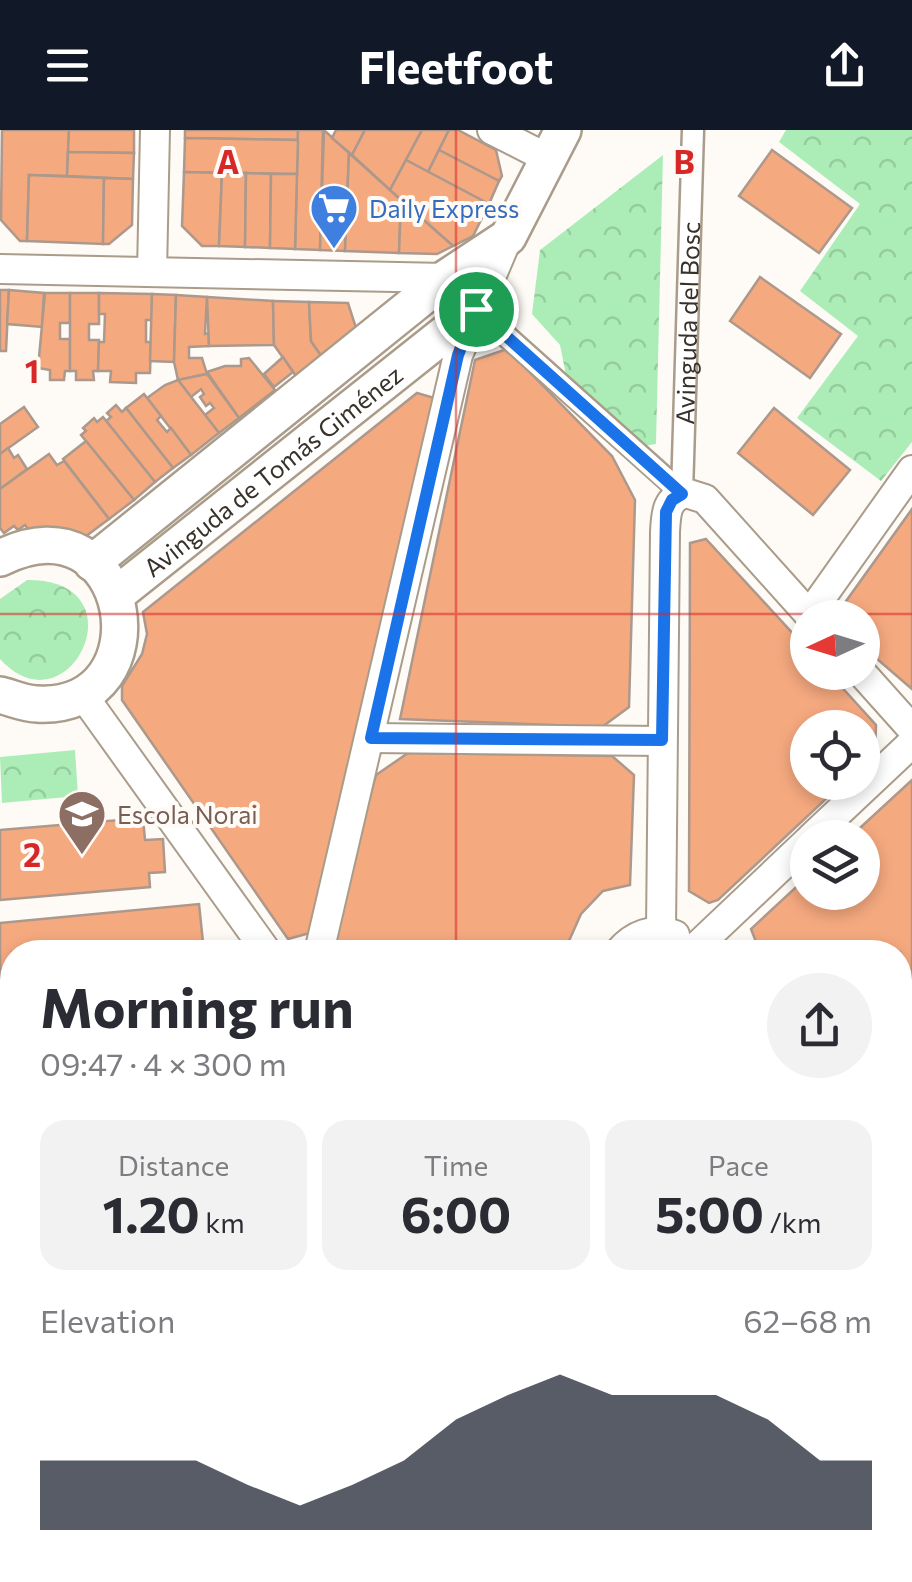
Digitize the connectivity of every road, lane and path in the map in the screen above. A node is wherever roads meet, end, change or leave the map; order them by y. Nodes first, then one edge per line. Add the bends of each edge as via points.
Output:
1 (154, 130) edge
2 (492, 130) edge
3 (692, 130) edge
4 (555, 144) edge
5 (508, 238) junction
6 (0, 268) edge
7 (152, 272) junction
8 (446, 278) junction
9 (476, 309) junction
10 (912, 470) edge
11 (682, 494) junction
12 (0, 558) edge
13 (92, 563) junction
14 (116, 595) junction
15 (796, 600) edge
16 (821, 600) edge
17 (877, 690) edge
18 (82, 694) junction
19 (0, 695) edge
20 (912, 729) edge
21 (371, 738) junction
22 (662, 740) junction
23 (912, 743) edge
24 (829, 820) edge
25 (790, 858) edge
26 (661, 930) junction
27 (258, 940) edge
28 (322, 940) edge
29 (632, 940) edge
30 (683, 940) edge
31 (705, 940) edge

1 - 7 street
2 - 4 street
3 - 11 street, Avinguda del Bosc
4 - 5 street
5 - 8 street, Avinguda de Tomás Giménez
5 - 9 street
6 - 7 street
7 - 8 street
8 - 13 street, Avinguda de Tomás Giménez
9 - 11 street
9 - 14 street, Avinguda de Tomás Giménez
9 - 21 street via 458,355
10 - 16 street
11 - 15 street via 698,495 714,508
11 - 22 street, Avinguda del Bosc via 666,512
12 - 13 street via 23,546 48,544
13 - 14 street
14 - 18 street via 116,650 100,680
17 - 20 street
18 - 19 street via 35,704
18 - 27 street
21 - 22 street
21 - 28 street
22 - 26 street, Avinguda del Bosc
23 - 24 street
25 - 31 street
26 - 29 street
26 - 30 street

